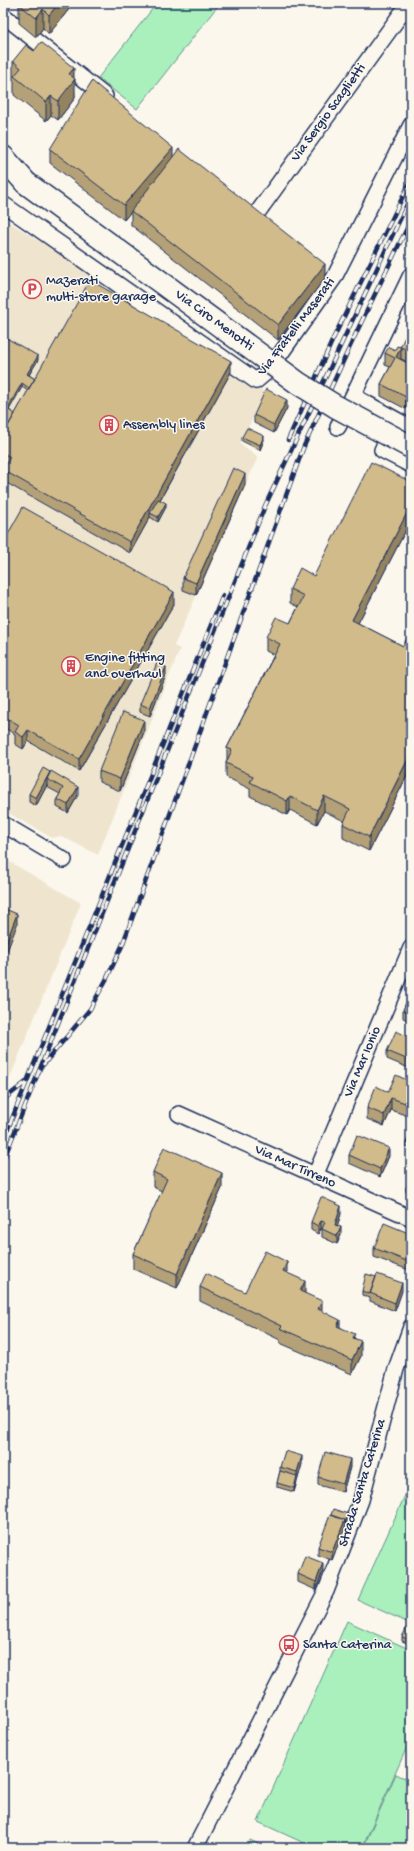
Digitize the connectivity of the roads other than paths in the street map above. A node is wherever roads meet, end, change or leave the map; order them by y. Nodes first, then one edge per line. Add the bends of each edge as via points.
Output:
1 (404, 8) edge
2 (3, 15) edge
3 (116, 105) edge
4 (411, 125) edge
5 (3, 157) edge
6 (3, 169) edge
7 (26, 183) junction
8 (3, 204) edge
9 (243, 206) edge
10 (255, 216) junction
11 (267, 225) edge
12 (322, 269) edge
13 (411, 275) edge
14 (334, 278) junction
15 (353, 396) junction
16 (396, 420) junction
17 (338, 427) dead end
18 (411, 428) edge
19 (411, 447) edge
20 (411, 465) edge
21 (3, 824) edge
22 (64, 860) dead end
23 (411, 948) edge
24 (179, 1114) dead end
25 (315, 1176) junction
26 (411, 1218) edge
27 (411, 1328) edge
28 (195, 1848) edge

1 - 10 street, Via Sergio Scaglietti
2 - 3 street
4 - 14 street, Via Fratelli Maserati
5 - 7 main road, Via Ciro Menotti
6 - 7 main road, Via Ciro Menotti
7 - 19 main road, Via Ciro Menotti, bridge via 298,383
8 - 14 street, Via Fratelli Maserati via 256,381 269,370
9 - 10 street
10 - 11 street
12 - 14 street
13 - 15 street
15 - 16 street
15 - 17 street
16 - 18 street
16 - 20 street via 382,450
21 - 22 street
23 - 25 street, Via Mar Ionio
24 - 25 street, Via Mar Tirreno
25 - 26 street, Via Mar Tirreno
27 - 28 street, Strada Santa Caterina via 396,1369 360,1500 326,1590

